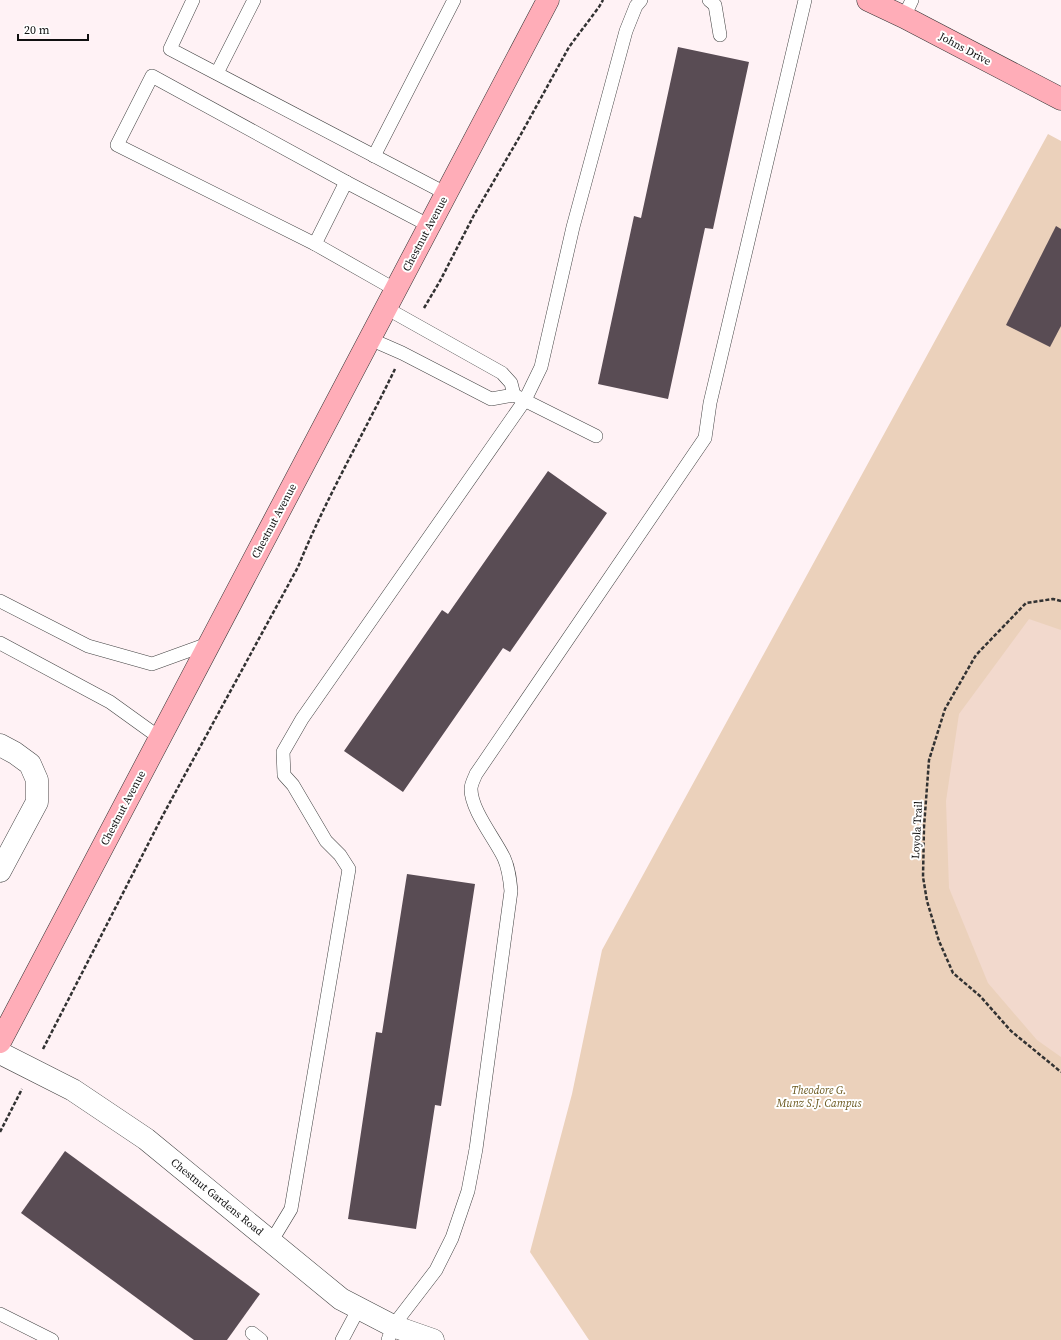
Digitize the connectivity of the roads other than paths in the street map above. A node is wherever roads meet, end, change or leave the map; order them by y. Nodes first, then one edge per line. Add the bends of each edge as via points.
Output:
1 (194, 0) edge
2 (254, 0) edge
3 (454, 0) edge
4 (548, 0) edge
5 (641, 0) edge
6 (709, 0) edge
7 (805, 0) edge
8 (868, 0) edge
9 (908, 8) edge
10 (720, 35) dead end
11 (217, 73) junction
12 (1061, 99) edge
13 (374, 156) junction
14 (346, 182) junction
15 (447, 194) junction
16 (430, 226) junction
17 (315, 244) junction
18 (391, 299) junction
19 (370, 339) junction
20 (520, 398) junction
21 (596, 436) dead end
22 (0, 601) edge
23 (0, 643) edge
24 (210, 643) junction
25 (160, 738) junction
26 (0, 745) edge
27 (0, 871) edge
28 (0, 1042) edge
29 (0, 1053) edge
30 (271, 1242) junction
31 (359, 1308) junction
32 (0, 1314) edge
33 (390, 1333) edge
34 (52, 1340) edge
35 (342, 1340) edge
36 (433, 1340) edge

1 - 11 lane via 170,49
2 - 11 lane
3 - 13 lane
4 - 15 street, Chestnut Avenue
5 - 20 lane via 626,31 573,227 541,367
6 - 10 lane via 715,5
7 - 33 lane via 710,403 705,438 476,774 471,788 483,822 504,859 510,875 511,891 476,1149 468,1191 452,1238 436,1270
8 - 9 street, Johns Drive
9 - 12 street, Johns Drive
11 - 13 lane
13 - 15 lane
14 - 16 lane
14 - 17 lane
14 - 17 lane via 152,76 117,145
15 - 16 street, Chestnut Avenue
16 - 18 street, Chestnut Avenue
17 - 18 lane
18 - 19 street, Chestnut Avenue
18 - 20 lane via 414,324 502,373
19 - 20 lane via 491,399
19 - 24 street, Chestnut Avenue
20 - 21 lane
20 - 30 lane via 302,719 283,752 284,775 293,785 326,841 349,869 291,1209
22 - 24 lane via 88,646 152,664
23 - 25 lane via 110,702
24 - 25 street, Chestnut Avenue
25 - 28 street, Chestnut Avenue
26 - 27 street via 30,764 36,780 37,802
29 - 30 street, Chestnut Gardens Road via 73,1090 146,1139
30 - 31 street, Chestnut Gardens Road via 342,1299
31 - 33 street, Chestnut Gardens Road
31 - 35 lane
32 - 34 lane
33 - 36 street, Chestnut Gardens Road

